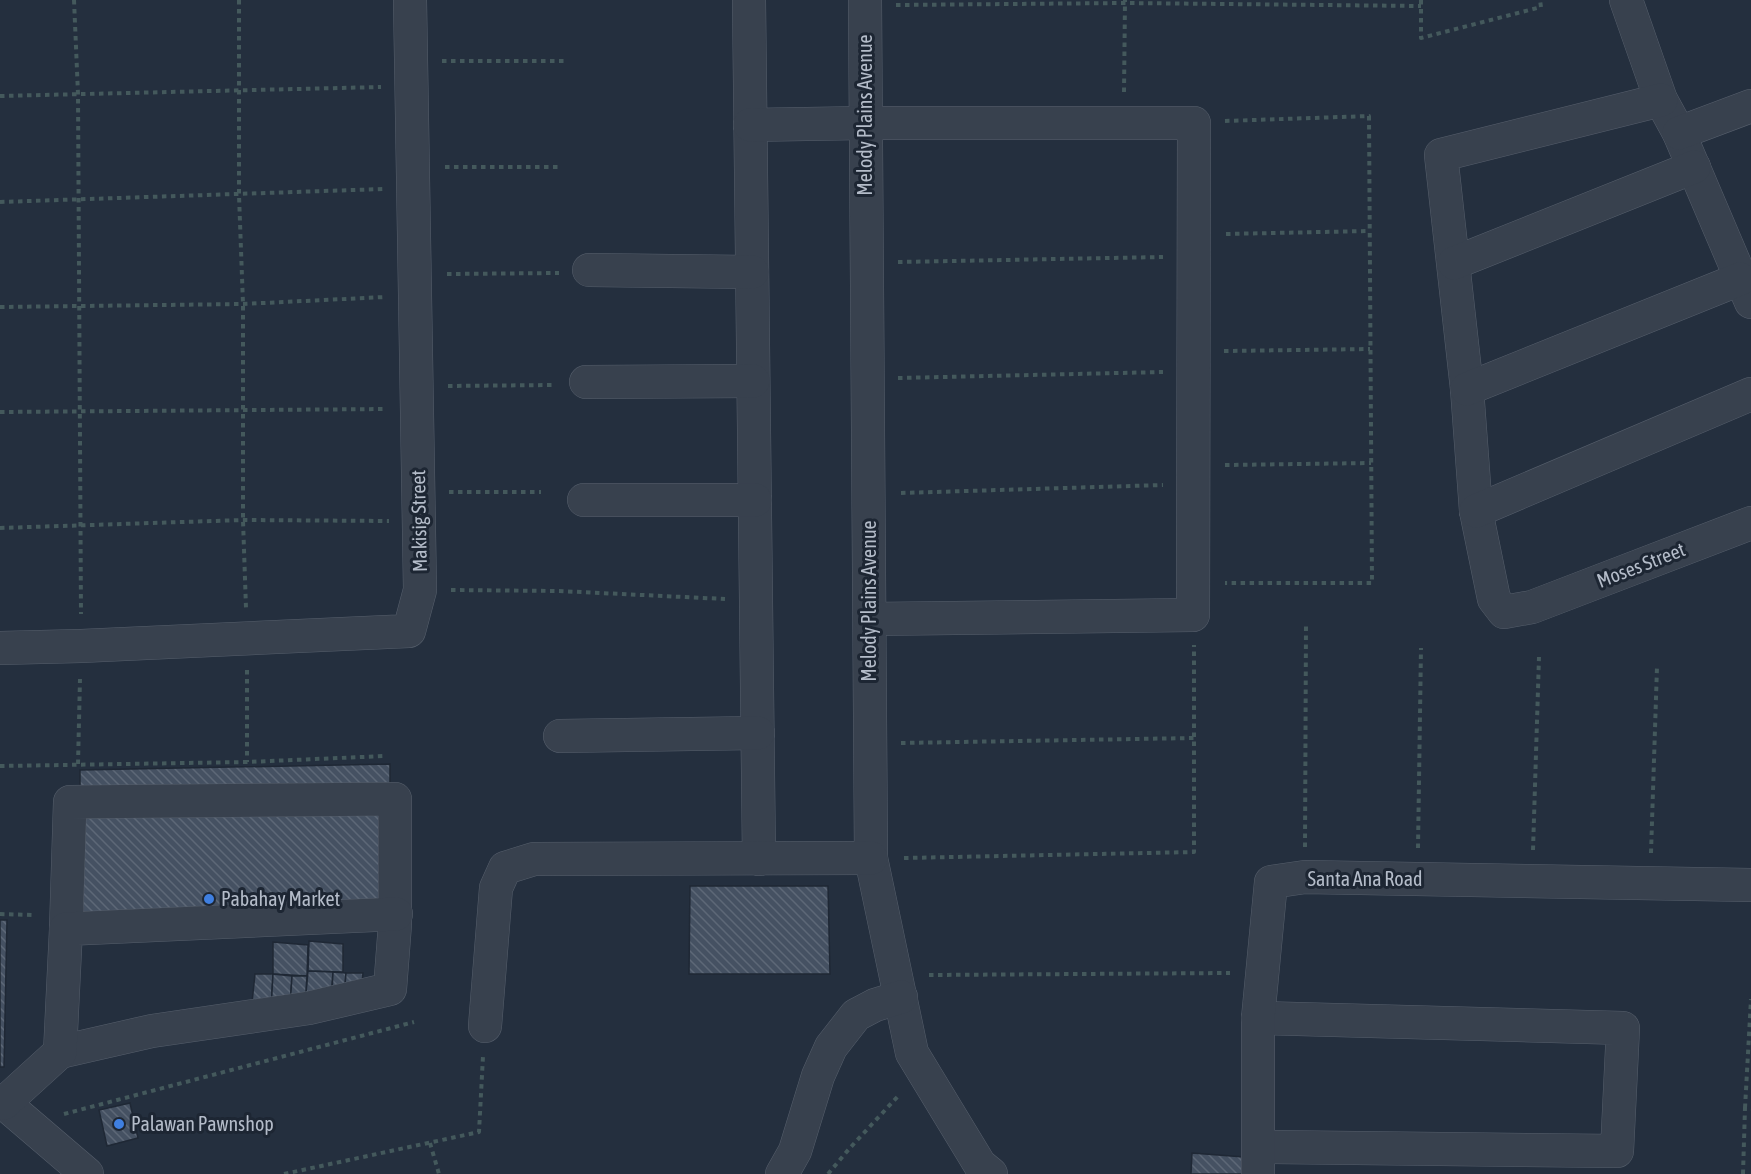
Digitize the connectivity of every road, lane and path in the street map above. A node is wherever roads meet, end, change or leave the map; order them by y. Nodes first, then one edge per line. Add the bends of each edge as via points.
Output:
1 (74, 0) edge
2 (239, 0) edge
3 (410, 0) edge
4 (749, 0) edge
5 (1540, 0) edge
6 (1626, 0) edge
7 (865, 2) edge
8 (1125, 2) edge
9 (1421, 3) edge
10 (564, 61) dead end
11 (411, 74) junction
12 (239, 89) junction
13 (78, 94) junction
14 (0, 96) edge
15 (1661, 100) junction
16 (1751, 106) edge
17 (865, 123) junction
18 (1194, 123) junction
19 (1123, 124) junction
20 (750, 125) junction
21 (1679, 133) junction
22 (561, 166) dead end
23 (1694, 167) junction
24 (413, 178) junction
25 (239, 195) junction
26 (77, 200) junction
27 (0, 202) edge
28 (1369, 231) junction
29 (1194, 246) junction
30 (866, 263) junction
31 (1454, 263) junction
32 (576, 272) joint
33 (752, 272) junction
34 (415, 285) junction
35 (1745, 291) edge
36 (243, 304) junction
37 (80, 305) junction
38 (0, 307) edge
39 (1370, 349) junction
40 (1194, 362) junction
41 (867, 379) junction
42 (753, 381) junction
43 (586, 382) dead end
44 (552, 385) dead end
45 (1467, 389) junction
46 (1751, 394) edge
47 (417, 397) junction
48 (243, 411) junction
49 (0, 412) edge
50 (80, 412) junction
51 (1371, 463) junction
52 (1194, 475) junction
53 (541, 492) dead end
54 (868, 495) junction
55 (584, 500) dead end
56 (755, 501) junction
57 (419, 507) junction
58 (1476, 511) junction
59 (243, 520) junction
60 (1751, 523) edge
61 (82, 527) junction
62 (0, 528) edge
63 (420, 590) junction
64 (1193, 599) junction
65 (756, 601) junction
66 (870, 619) junction
67 (1306, 623) dead end
68 (247, 638) junction
69 (81, 646) junction
70 (0, 648) edge
71 (1422, 648) dead end
72 (1539, 657) dead end
73 (1657, 667) dead end
74 (758, 733) junction
75 (560, 736) dead end
76 (1194, 738) junction
77 (870, 743) junction
78 (385, 756) dead end
79 (248, 762) junction
80 (78, 764) junction
81 (0, 766) edge
82 (871, 858) junction
83 (759, 859) junction
84 (1305, 877) junction
85 (1417, 879) junction
86 (1532, 881) junction
87 (1650, 884) junction
88 (1751, 885) edge
89 (396, 914) junction
90 (66, 929) junction
91 (1263, 973) junction
92 (898, 986) junction
93 (1751, 999) edge
94 (1258, 1018) junction
95 (414, 1022) dead end
96 (484, 1026) joint
97 (60, 1052) junction
98 (923, 1070) junction
99 (1745, 1108) junction
100 (1751, 1108) edge
101 (11, 1109) edge
102 (430, 1143) junction
103 (1258, 1160) edge
104 (87, 1174) edge
105 (284, 1174) edge
106 (439, 1174) edge
107 (782, 1174) edge
108 (828, 1174) edge
109 (991, 1174) edge
110 (1743, 1174) edge

1 - 13 path
2 - 12 path
3 - 11 street, Makisig Street
4 - 20 street
5 - 9 path via 1541,7 1421,38
6 - 15 street
7 - 8 path
7 - 17 street, Melody Plains Avenue
8 - 9 path
8 - 19 path
10 - 11 path
11 - 12 path
11 - 24 street, Makisig Street
12 - 13 path
12 - 25 path
13 - 14 path
13 - 26 path
15 - 21 street
15 - 31 street via 1441,155
16 - 21 street
17 - 19 street
17 - 20 street
17 - 30 street, Melody Plains Avenue
18 - 19 street
18 - 28 path via 1369,116
18 - 29 street
20 - 33 street
21 - 23 street
22 - 24 path
23 - 31 street
23 - 35 street
24 - 25 path
24 - 34 street, Makisig Street
25 - 26 path
25 - 36 path
26 - 27 path
26 - 37 path
28 - 29 path
28 - 39 path
29 - 30 path
29 - 40 street
30 - 41 street, Melody Plains Avenue
31 - 45 street
32 - 33 street
32 - 34 path
33 - 42 street
34 - 36 path
34 - 47 street, Makisig Street
35 - 45 street
36 - 37 path
36 - 48 path
37 - 38 path
37 - 50 path
39 - 40 path
39 - 51 path
40 - 41 path
40 - 52 street
41 - 54 street, Melody Plains Avenue
42 - 43 street
42 - 56 street
44 - 47 path
45 - 58 street
46 - 58 street
47 - 48 path
47 - 57 street, Makisig Street
48 - 50 path
48 - 59 path
49 - 50 path
50 - 61 path
51 - 52 path
51 - 64 path via 1372,583
52 - 54 path
52 - 64 street
53 - 57 path
54 - 66 street, Melody Plains Avenue
55 - 56 street
56 - 65 street
57 - 59 path
57 - 63 street, Makisig Street
58 - 60 street, Moses Street via 1494,598 1504,612 1532,607
59 - 61 path
59 - 68 path
61 - 62 path
61 - 69 path
63 - 65 path via 560,591
63 - 68 street, Makisig Street via 409,631
64 - 66 street
64 - 76 path
65 - 74 street
66 - 77 street, Melody Plains Avenue
67 - 84 path
68 - 69 street, Makisig Street
68 - 79 path
69 - 70 street, Makisig Street
69 - 80 path
71 - 85 path
72 - 86 path
73 - 87 path
74 - 75 street
74 - 83 street
76 - 77 path
76 - 82 path via 1194,852
77 - 82 street, Melody Plains Avenue
78 - 79 path
79 - 80 path
80 - 81 path
82 - 83 street
82 - 92 street, Melody Plains Avenue
83 - 96 street via 534,859 505,868 496,888
84 - 85 street, Santa Ana Road
84 - 91 street, Santa Ana Road via 1271,882
85 - 86 street, Santa Ana Road
86 - 87 street, Santa Ana Road
87 - 88 street, Santa Ana Road
89 - 90 street
89 - 90 street via 395,799 70,802
89 - 97 street via 390,989 309,1008 152,1031
90 - 97 street
91 - 92 path
91 - 94 street, Santa Ana Road
92 - 98 street, Melody Plains Avenue via 912,1053
92 - 107 street via 856,1015 831,1047 795,1150
93 - 99 path
94 - 103 street, Santa Ana Road
94 - 103 street via 1623,1028 1617,1151
95 - 101 path
96 - 102 path via 479,1132
97 - 101 street
98 - 108 path
98 - 109 street, Melody Plains Avenue via 980,1164
99 - 100 path
99 - 110 path
101 - 104 street
102 - 105 path
102 - 106 path

